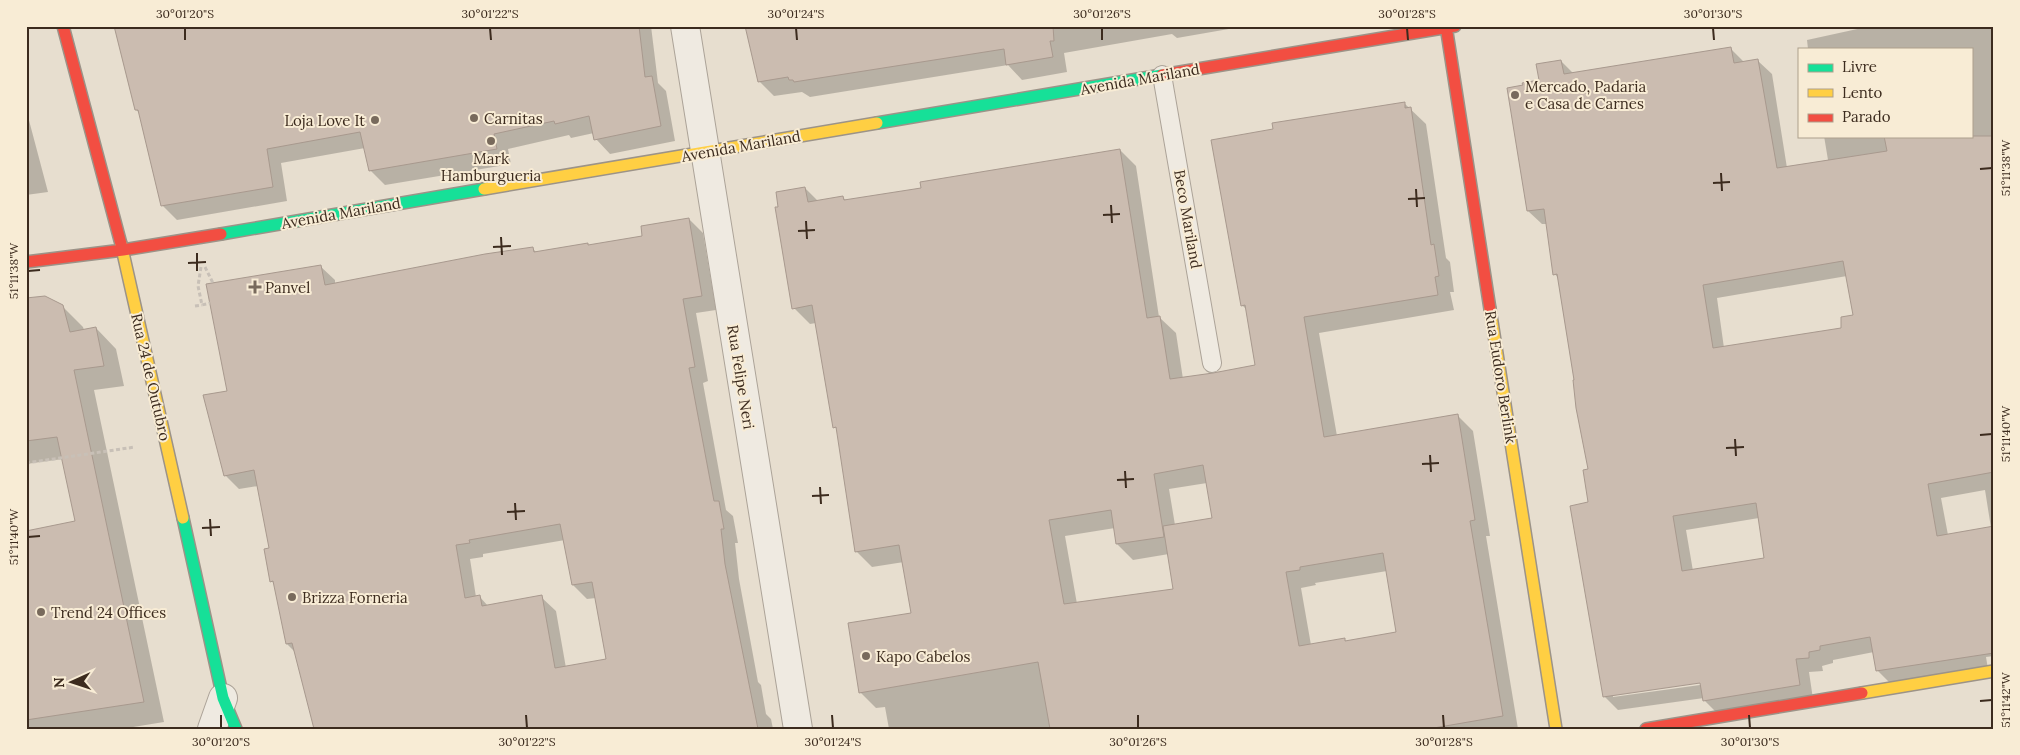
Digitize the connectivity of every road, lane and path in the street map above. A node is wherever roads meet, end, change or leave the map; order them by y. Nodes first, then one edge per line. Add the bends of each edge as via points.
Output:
1 (63, 26) edge
2 (685, 26) edge
3 (1449, 27) edge
4 (1162, 75) junction
5 (705, 152) junction
6 (122, 250) junction
7 (26, 262) edge
8 (213, 283) dead end
9 (210, 303) dead end
10 (202, 305) junction
11 (195, 306) dead end
12 (1212, 363) dead end
13 (166, 442) junction
14 (26, 463) edge
15 (1994, 671) edge
16 (223, 698) junction
17 (212, 729) edge
18 (236, 729) edge
19 (798, 729) edge
20 (1556, 729) edge
21 (1646, 729) edge

1 - 6 street, Rua 24 de Outubro
2 - 5 street, Rua Felipe Neri
3 - 4 street, Avenida Mariland
3 - 20 street, Rua Eudoro Berlink
4 - 5 street, Avenida Mariland
4 - 12 lane, Beco Mariland
5 - 6 street, Avenida Mariland
5 - 19 street, Rua Felipe Neri
6 - 7 street, Avenida Mariland
6 - 13 street, Rua 24 de Outubro
8 - 10 path via 202,262 198,286
9 - 10 path
10 - 11 path
13 - 14 path
13 - 16 street, Rua 24 de Outubro
15 - 21 street
16 - 17 street
16 - 18 street, Rua 24 de Outubro

